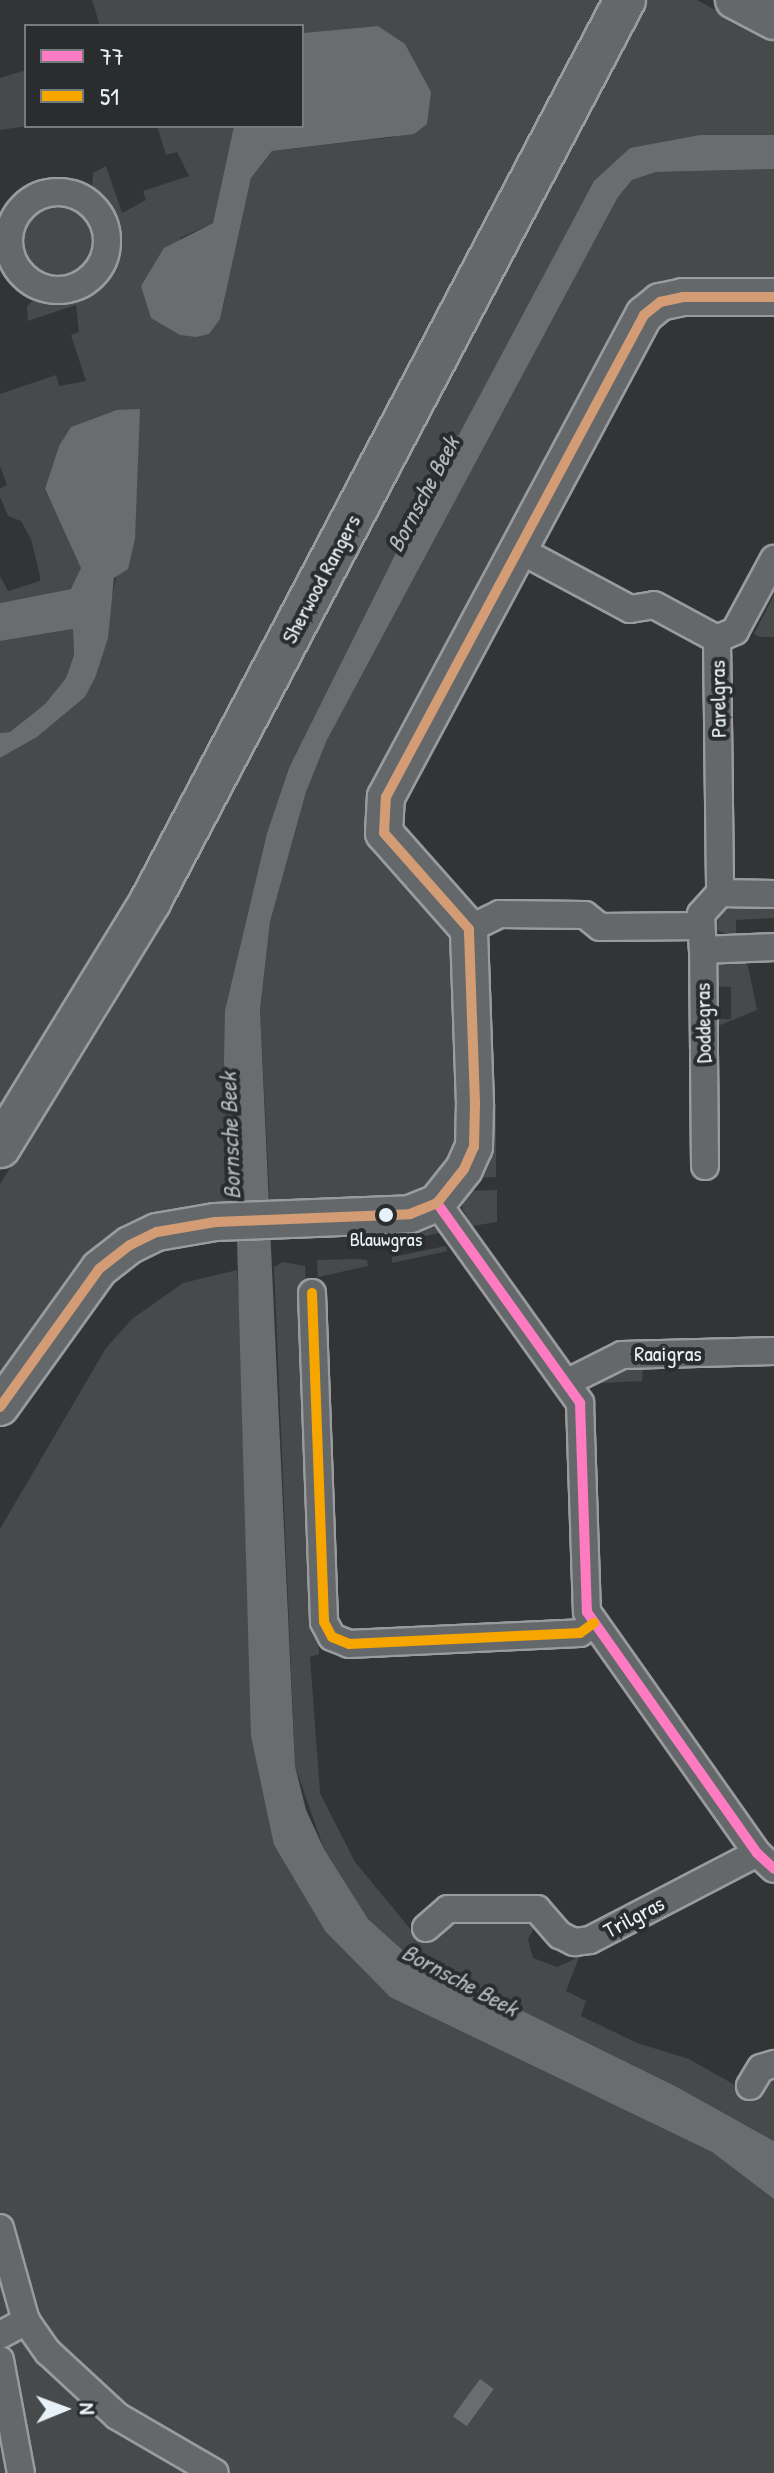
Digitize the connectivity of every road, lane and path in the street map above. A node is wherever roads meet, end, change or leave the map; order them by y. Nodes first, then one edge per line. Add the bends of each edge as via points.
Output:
1 (625, 0) edge
2 (734, 0) edge
3 (774, 21) edge
4 (774, 297) edge
5 (518, 549) junction
6 (774, 559) edge
7 (717, 639) junction
8 (720, 893) junction
9 (774, 894) edge
10 (469, 929) junction
11 (702, 938) junction
12 (774, 947) edge
13 (0, 1147) edge
14 (705, 1166) dead end
15 (437, 1203) junction
16 (312, 1293) dead end
17 (774, 1351) edge
18 (568, 1382) junction
19 (9, 1394) edge
20 (0, 1421) edge
21 (594, 1623) junction
22 (766, 1861) edge
23 (426, 1928) dead end
24 (774, 2064) edge
25 (750, 2086) dead end
26 (0, 2228) edge
27 (26, 2321) junction
28 (0, 2335) edge
29 (0, 2360) edge
30 (21, 2473) edge
31 (215, 2473) edge

1 - 13 main road, Sherwood Rangers via 157,889
2 - 3 street
4 - 5 street via 683,297 660,302 644,315
5 - 7 street, Parelgras via 630,609 654,605
5 - 10 street via 386,797 383,816 384,833 395,848
6 - 7 street via 735,631
7 - 8 street, Parelgras
8 - 9 street
8 - 11 street via 701,914
10 - 11 street via 500,914 585,915 600,927
10 - 15 street via 474,1147
11 - 12 street, Doddegras
11 - 14 street, Doddegras
15 - 18 street
15 - 19 street via 410,1214 215,1222 157,1232 99,1269
16 - 21 street via 324,1622 332,1637 349,1644 580,1633
17 - 18 street, Raaigras via 622,1355
18 - 21 street via 580,1403 583,1594
19 - 20 street
21 - 22 street
22 - 23 street, Trilgras via 590,1940 574,1942 560,1935 537,1909 448,1909
24 - 25 street via 761,2068
26 - 27 street
27 - 28 street
27 - 31 street via 74,2381 117,2416
29 - 30 street

